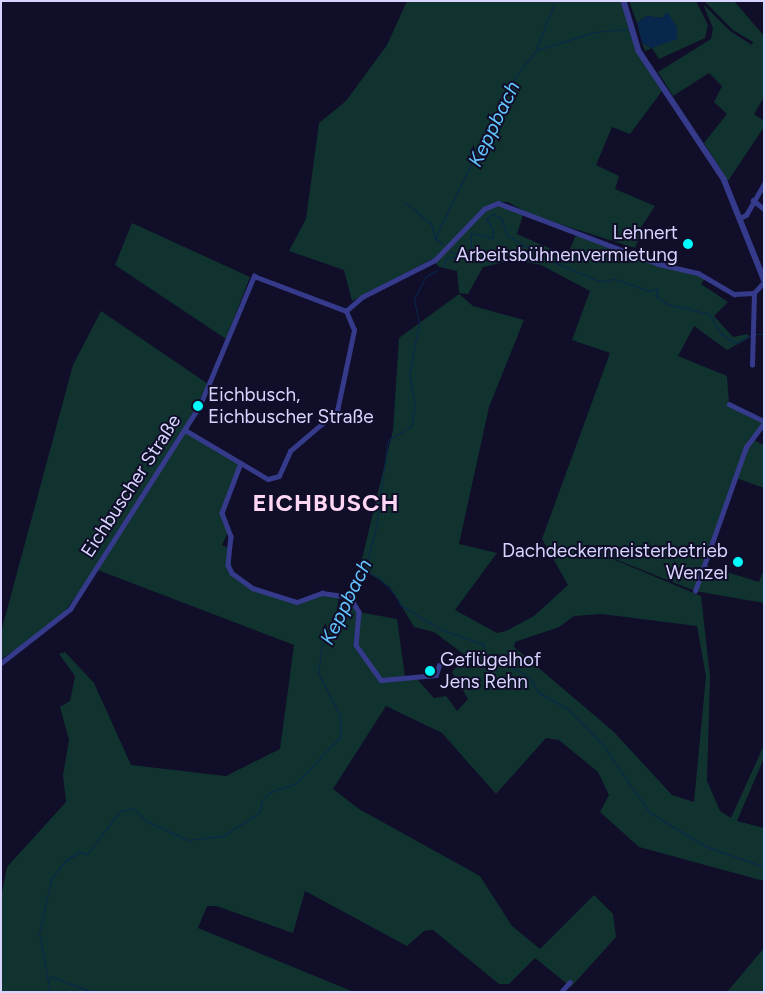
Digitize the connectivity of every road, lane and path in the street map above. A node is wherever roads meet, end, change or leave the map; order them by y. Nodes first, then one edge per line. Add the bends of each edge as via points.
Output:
1 (624, 1) edge
2 (764, 184) edge
3 (753, 200) junction
4 (764, 209) edge
5 (740, 218) junction
6 (764, 279) edge
7 (764, 282) edge
8 (754, 293) junction
9 (346, 311) junction
10 (752, 365) dead end
11 (729, 404) dead end
12 (764, 422) edge
13 (185, 430) junction
14 (241, 463) junction
15 (694, 590) dead end
16 (1, 663) edge
17 (439, 665) dead end
18 (570, 982) dead end
19 (561, 992) edge

1 - 5 street via 639,52 713,161
2 - 3 street
3 - 4 street
3 - 5 street
5 - 6 street
7 - 8 street
8 - 9 street via 734,294 698,273 659,264 498,203 484,209 435,260 368,294
8 - 10 street via 755,318 750,336
9 - 13 street, Eichbuscher Straße via 254,276 200,405
9 - 14 street via 354,330 337,411 290,451 279,476 268,479
11 - 12 street
12 - 15 street via 746,447
13 - 14 street
13 - 16 street, Eichbuscher Straße via 70,609
14 - 17 street via 222,513 231,536 228,565 232,572 253,588 297,602 322,593 345,595 359,612 356,645 376,677 436,676
18 - 19 street

